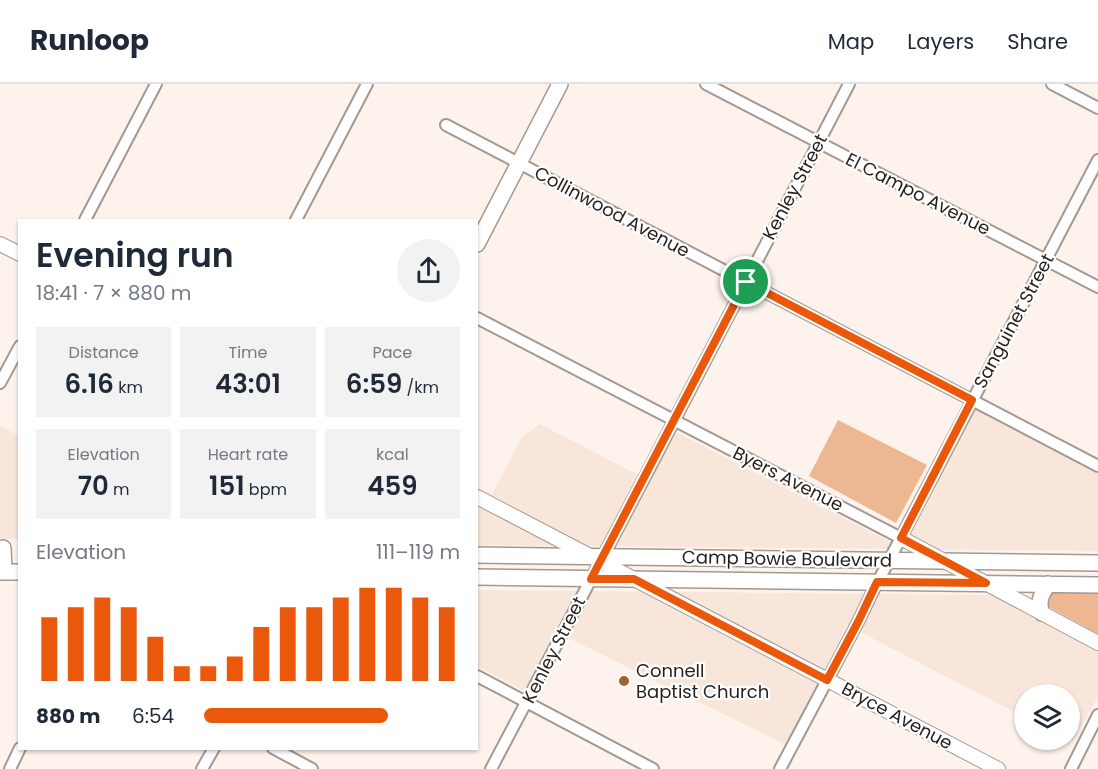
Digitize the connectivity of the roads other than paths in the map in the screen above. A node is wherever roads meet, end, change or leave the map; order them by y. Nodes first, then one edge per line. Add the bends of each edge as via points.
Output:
1 (156, 84) edge
2 (367, 84) edge
3 (560, 84) edge
4 (706, 84) edge
5 (849, 84) edge
6 (1052, 84) edge
7 (1098, 108) edge
8 (446, 125) dead end
9 (818, 143) junction
10 (1098, 160) edge
11 (518, 163) junction
12 (86, 219) edge
13 (297, 219) edge
14 (478, 242) edge
15 (0, 244) edge
16 (18, 253) edge
17 (1045, 260) junction
18 (746, 282) junction
19 (1098, 287) edge
20 (478, 319) edge
21 (18, 350) edge
22 (0, 383) edge
23 (972, 400) junction
24 (674, 421) junction
25 (1098, 466) edge
26 (478, 498) edge
27 (901, 538) junction
28 (2, 548) edge
29 (18, 548) edge
30 (478, 555) edge
31 (599, 558) junction
32 (889, 560) junction
33 (946, 561) junction
34 (1098, 563) edge
35 (8, 572) edge
36 (478, 577) edge
37 (591, 579) junction
38 (634, 579) junction
39 (877, 582) junction
40 (986, 583) junction
41 (1048, 584) junction
42 (1098, 585) edge
43 (1042, 613) junction
44 (1098, 643) edge
45 (478, 677) edge
46 (827, 680) junction
47 (527, 702) junction
48 (1098, 715) edge
49 (19, 750) edge
50 (213, 750) edge
51 (277, 750) edge
52 (9, 769) edge
53 (202, 769) edge
54 (312, 769) edge
55 (490, 769) edge
56 (652, 769) edge
57 (780, 769) edge
58 (998, 769) edge
59 (1071, 769) edge

1 - 12 street
2 - 13 street
3 - 11 main road
4 - 9 street, El Campo Avenue
5 - 9 street, Kenley Street
6 - 7 street
8 - 11 street, Collinwood Avenue
9 - 17 street, El Campo Avenue
9 - 18 street, Kenley Street
10 - 17 street, Sanguinet Street
11 - 14 main road
11 - 18 street, Collinwood Avenue
15 - 16 street
17 - 19 street, El Campo Avenue
17 - 23 street, Sanguinet Street
18 - 23 street, Collinwood Avenue
18 - 24 street, Kenley Street
20 - 24 street, Byers Avenue
21 - 22 street
23 - 25 street, Collinwood Avenue
23 - 27 street, Sanguinet Street
24 - 27 street, Byers Avenue
24 - 31 street, Kenley Street
26 - 31 street, Bryce Avenue
27 - 32 street, Sanguinet Street
27 - 33 street, Byers Avenue
28 - 29 main road
28 - 35 main road
30 - 31 main road, Camp Bowie Boulevard
31 - 32 main road, Camp Bowie Boulevard
31 - 37 street, Kenley Street
31 - 38 street, Bryce Avenue
32 - 33 main road, Camp Bowie Boulevard
32 - 39 street, Sanguinet Street
33 - 34 main road, Camp Bowie Boulevard
33 - 40 street, Byers Avenue
36 - 37 main road, Camp Bowie Boulevard
37 - 38 main road, Camp Bowie Boulevard
37 - 47 street, Kenley Street
38 - 39 main road, Camp Bowie Boulevard
38 - 46 street, Bryce Avenue
39 - 40 main road, Camp Bowie Boulevard
39 - 46 street, Sanguinet Street
40 - 41 main road, Camp Bowie Boulevard
40 - 43 street, Byers Avenue
41 - 42 main road, Camp Bowie Boulevard
41 - 43 main road via 1040,599
43 - 44 street, Byers Avenue
45 - 47 street
46 - 57 street, Sanguinet Street
46 - 58 street, Bryce Avenue
47 - 55 street, Kenley Street
47 - 56 street
48 - 59 street
49 - 52 street
50 - 53 street
51 - 54 street

